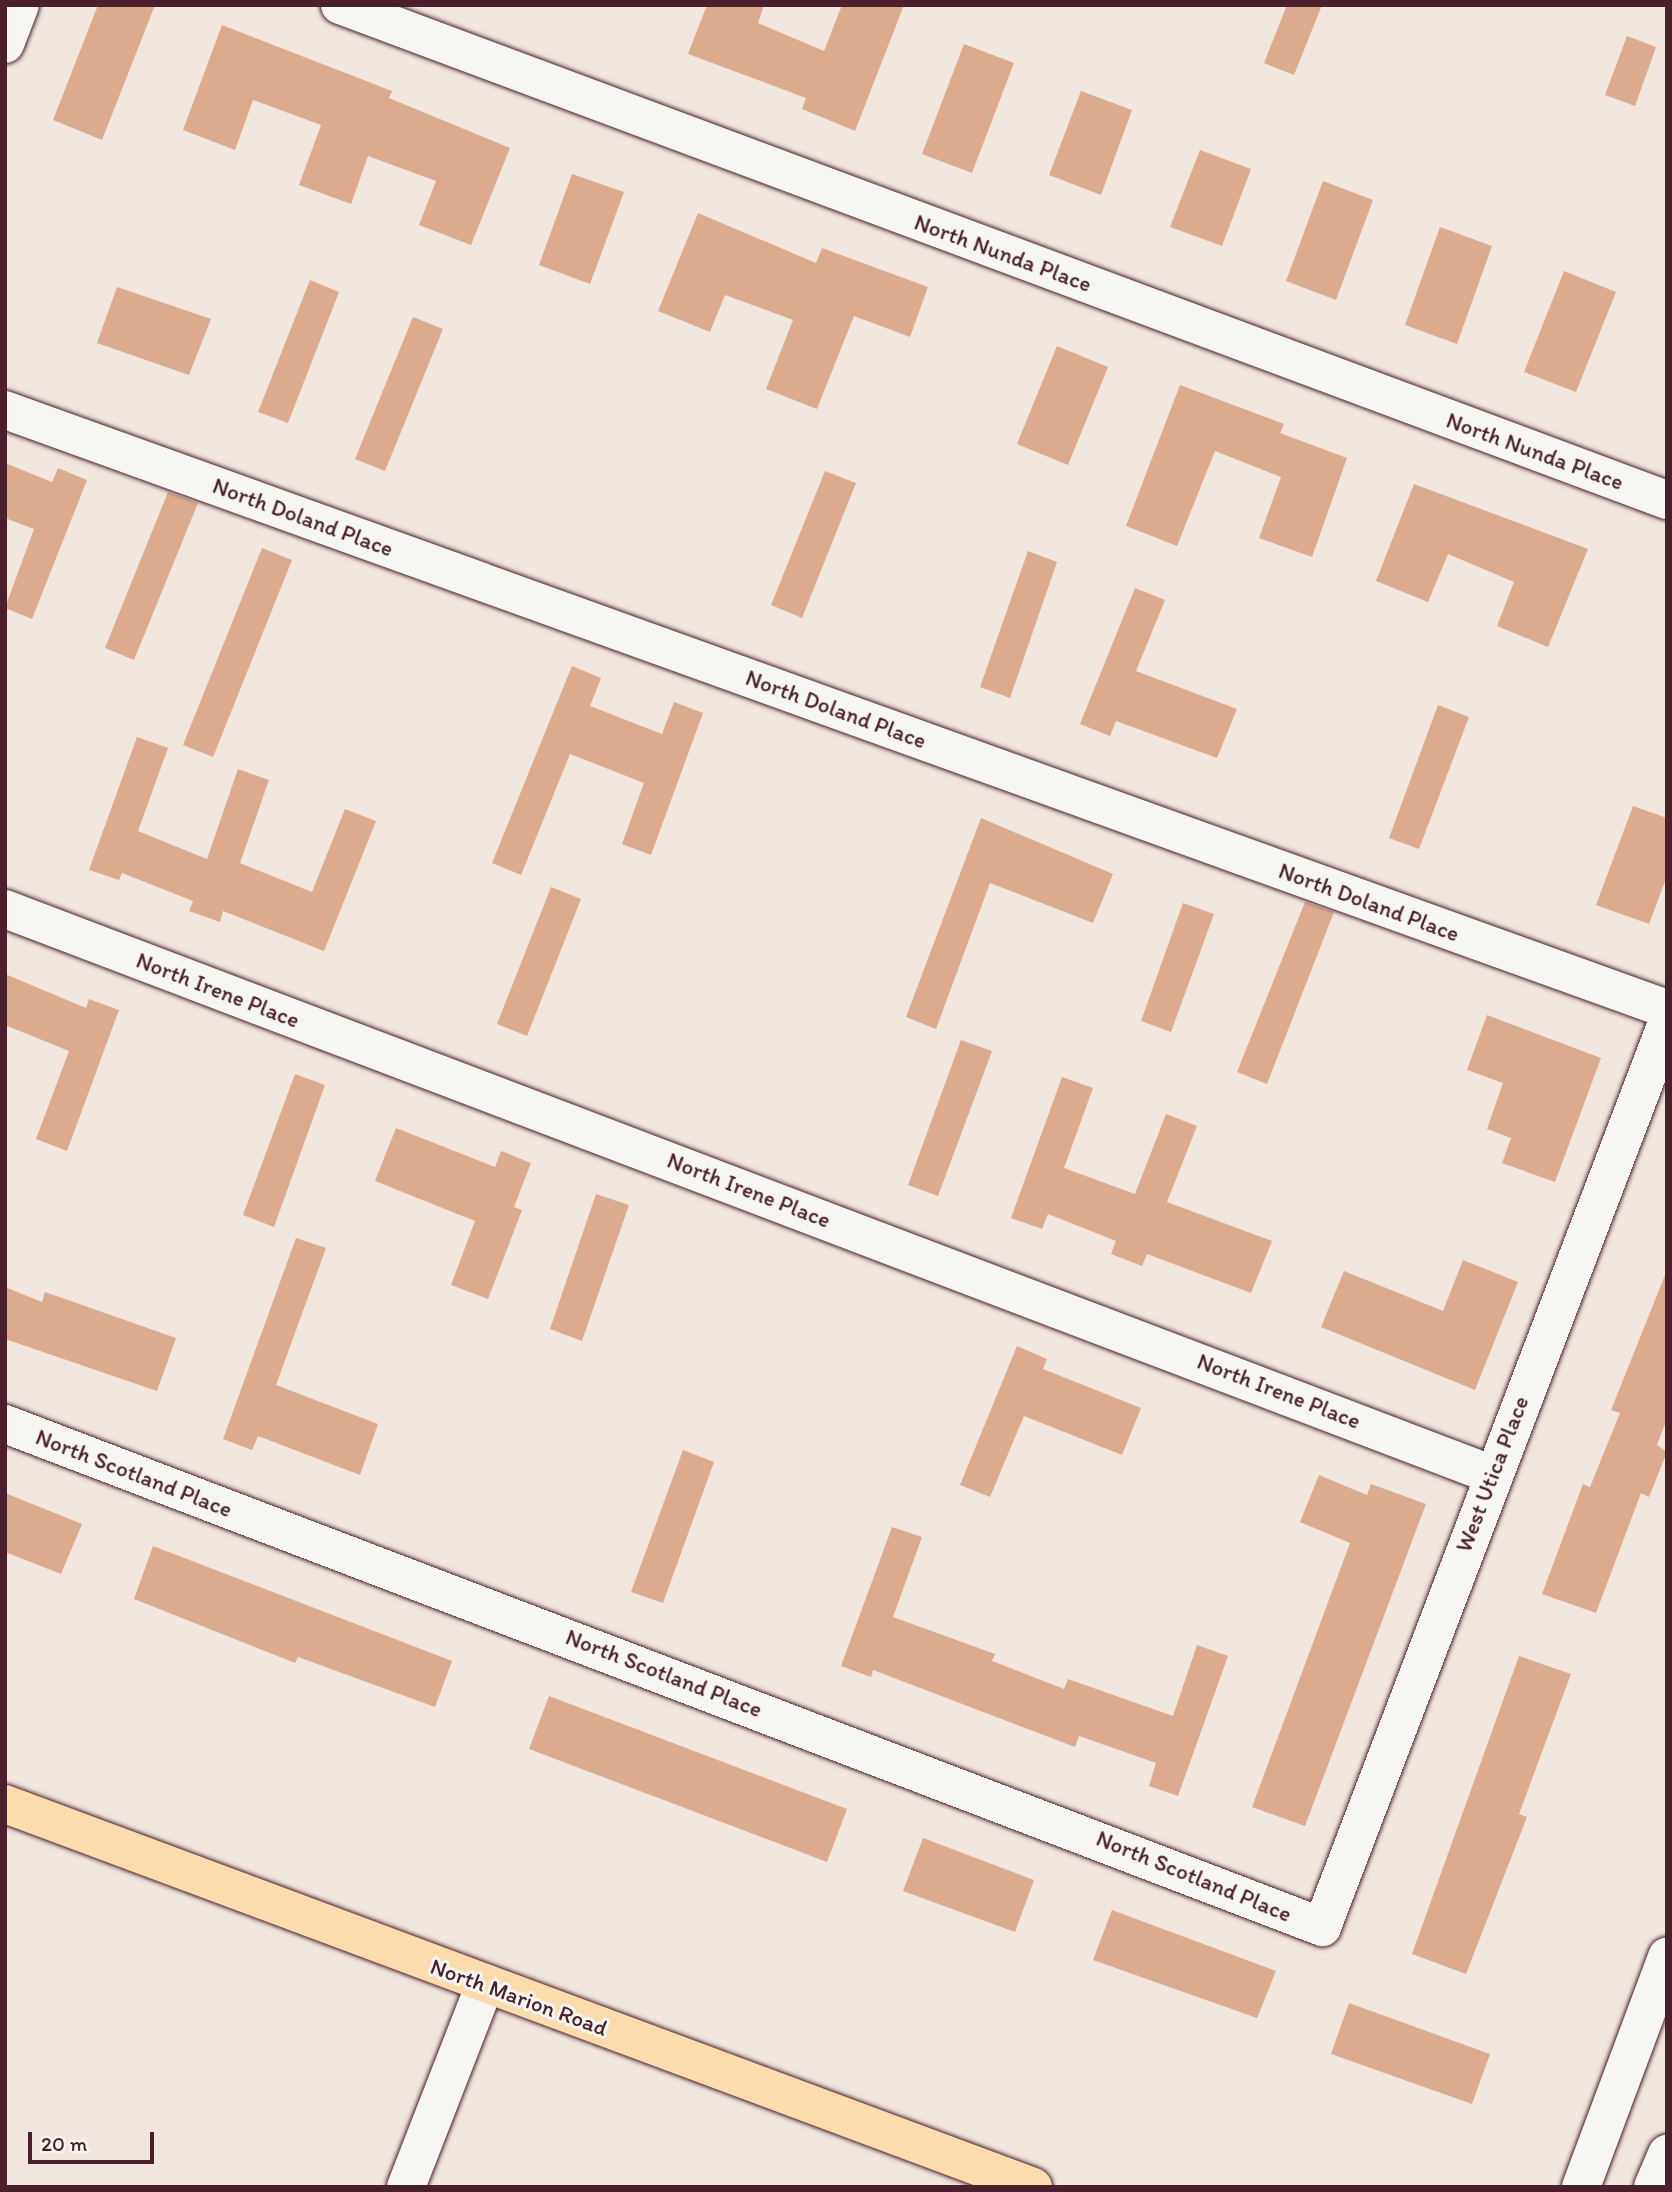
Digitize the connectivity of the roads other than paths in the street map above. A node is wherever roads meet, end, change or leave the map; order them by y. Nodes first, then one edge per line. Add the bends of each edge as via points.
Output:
1 (20, 5) edge
2 (340, 5) edge
3 (5, 44) edge
4 (5, 410) edge
5 (1667, 500) edge
6 (5, 909) edge
7 (1667, 1009) edge
8 (1667, 1023) edge
9 (5, 1424) edge
10 (1491, 1474) junction
11 (5, 1804) edge
12 (1322, 1927) joint
13 (1667, 1957) edge
14 (485, 1984) junction
15 (1667, 2154) edge
16 (406, 2187) edge
17 (1033, 2187) edge
18 (1581, 2187) edge
19 (1653, 2187) edge

1 - 3 street
2 - 5 street, North Nunda Place
4 - 7 street, North Doland Place
6 - 10 street, North Irene Place
8 - 10 street, West Utica Place
9 - 12 street, North Scotland Place
10 - 12 street, West Utica Place
11 - 14 main road, North Marion Road
13 - 18 street
14 - 16 street
14 - 17 main road, North Marion Road
15 - 19 street

